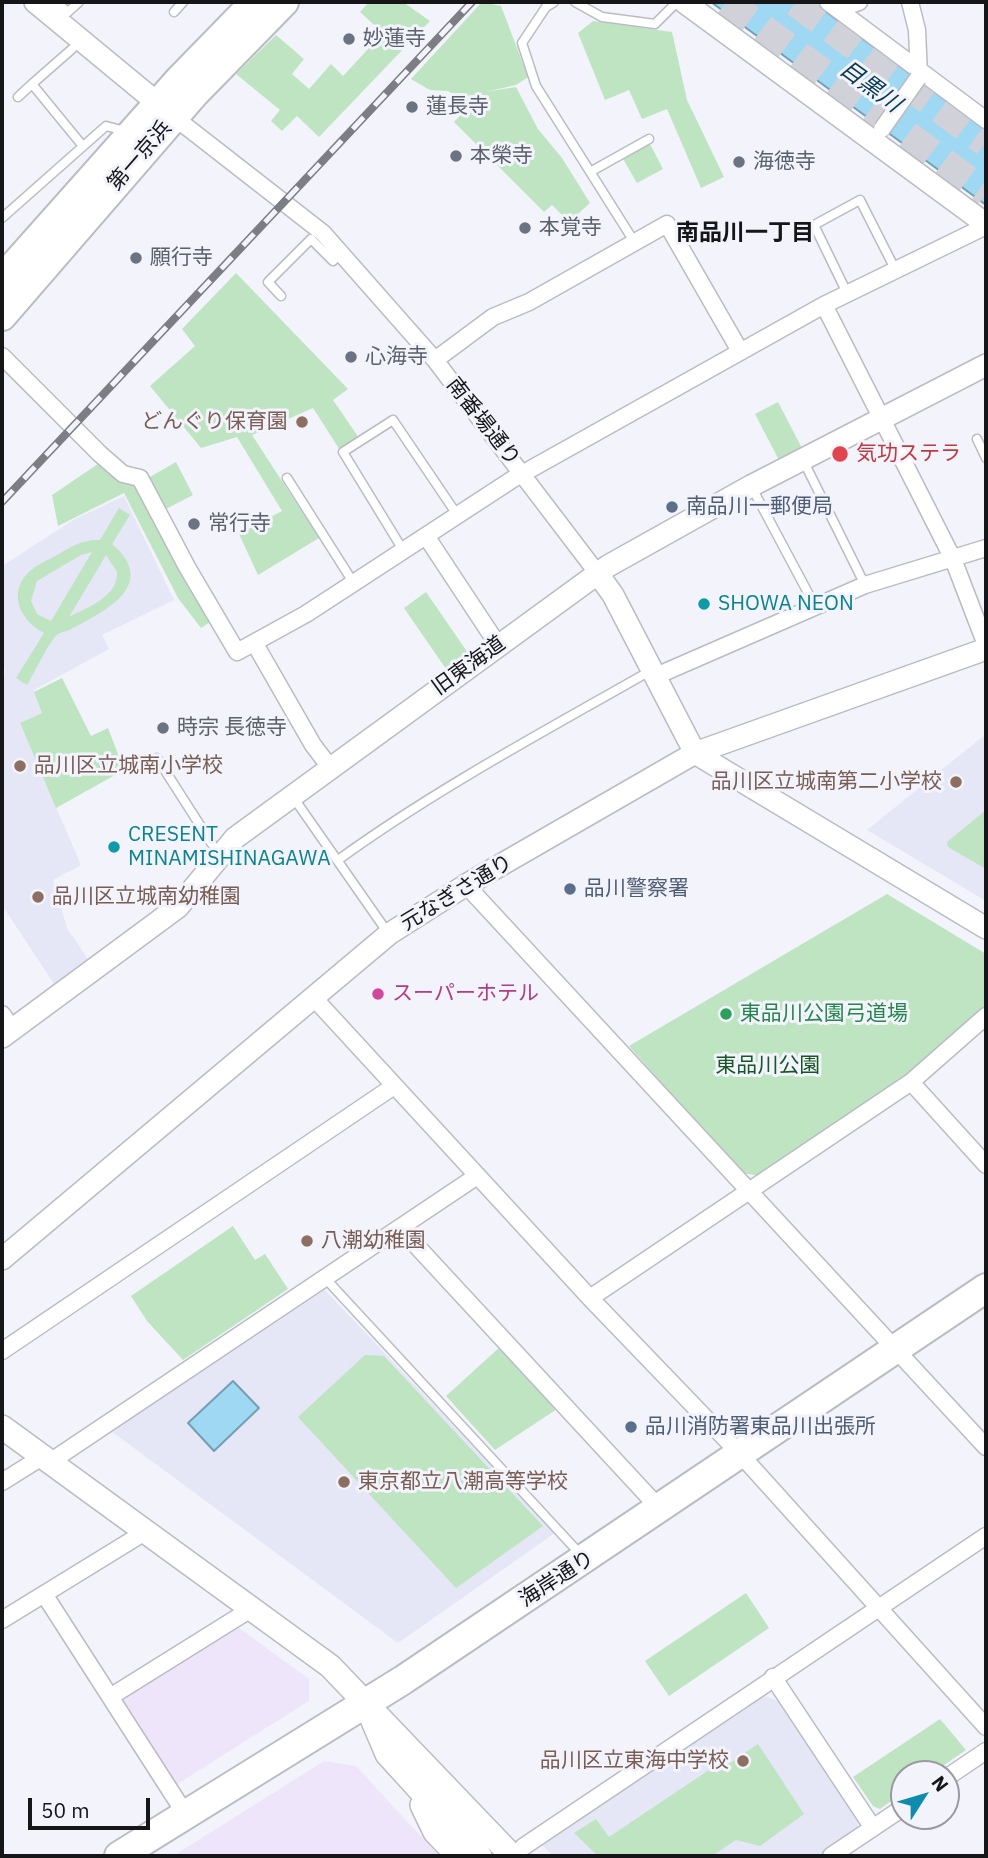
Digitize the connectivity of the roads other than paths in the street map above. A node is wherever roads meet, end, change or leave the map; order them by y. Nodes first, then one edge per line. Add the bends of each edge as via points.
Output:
1 (35, 2) edge
2 (56, 2) edge
3 (79, 2) edge
4 (183, 2) edge
5 (284, 2) edge
6 (554, 2) edge
7 (575, 2) edge
8 (677, 2) edge
9 (684, 2) edge
10 (859, 2) edge
11 (911, 2) edge
12 (252, 3) edge
13 (833, 5) edge
14 (174, 12) dead end
15 (72, 49) dead end
16 (919, 76) junction
17 (32, 84) junction
18 (18, 97) dead end
19 (166, 110) junction
20 (986, 120) edge
21 (132, 132) junction
22 (877, 135) junction
23 (649, 139) dead end
24 (82, 145) junction
25 (590, 172) junction
26 (2, 218) edge
27 (986, 225) edge
28 (635, 243) junction
29 (341, 253) junction
30 (895, 269) junction
31 (2, 279) edge
32 (847, 293) junction
33 (281, 296) dead end
34 (824, 305) junction
35 (2, 316) edge
36 (740, 351) junction
37 (2, 356) edge
38 (435, 360) junction
39 (986, 365) edge
40 (881, 418) junction
41 (977, 439) dead end
42 (986, 458) edge
43 (803, 460) junction
44 (523, 474) junction
45 (287, 478) dead end
46 (751, 486) junction
47 (458, 516) junction
48 (426, 536) junction
49 (986, 548) edge
50 (403, 550) junction
51 (953, 559) junction
52 (598, 574) junction
53 (353, 582) junction
54 (865, 585) junction
55 (815, 606) junction
56 (255, 644) junction
57 (498, 645) junction
58 (983, 653) edge
59 (654, 673) junction
60 (695, 753) junction
61 (158, 758) dead end
62 (329, 766) junction
63 (292, 794) junction
64 (219, 855) junction
65 (338, 860) junction
66 (466, 885) junction
67 (986, 928) edge
68 (389, 934) junction
69 (313, 997) junction
70 (986, 1016) edge
71 (5, 1027) edge
72 (912, 1082) junction
73 (394, 1086) junction
74 (986, 1165) edge
75 (477, 1176) junction
76 (749, 1192) junction
77 (400, 1228) junction
78 (2, 1259) edge
79 (325, 1278) junction
80 (986, 1288) edge
81 (590, 1298) junction
82 (897, 1348) junction
83 (2, 1351) edge
84 (2, 1427) edge
85 (986, 1447) edge
86 (741, 1455) junction
87 (46, 1459) junction
88 (2, 1482) edge
89 (660, 1510) junction
90 (145, 1532) junction
91 (986, 1536) edge
92 (586, 1560) junction
93 (44, 1594) junction
94 (251, 1609) junction
95 (877, 1609) junction
96 (2, 1620) edge
97 (773, 1677) junction
98 (110, 1697) junction
99 (366, 1704) junction
100 (986, 1727) edge
101 (986, 1751) edge
102 (415, 1752) junction
103 (960, 1769) edge
104 (412, 1784) junction
105 (456, 1814) junction
106 (186, 1815) junction
107 (890, 1816) edge
108 (873, 1828) junction
109 (522, 1853) edge
110 (119, 1856) edge
111 (458, 1856) edge
112 (480, 1856) edge
113 (831, 1856) edge

1 - 19 street
2 - 3 lane via 68,12
4 - 14 lane
5 - 19 highway, 第一京浜
6 - 25 lane via 522,43 536,86
7 - 8 lane via 602,17 655,24
9 - 22 street
10 - 13 street
11 - 16 street
12 - 19 highway, 第一京浜
13 - 16 street
15 - 17 lane
16 - 20 street
16 - 22 street, bridge
17 - 18 lane
17 - 24 lane
19 - 21 highway, 第一京浜
19 - 29 street, 南番場通り via 313,223
19 - 35 highway, 第一京浜
21 - 24 lane via 106,126
21 - 31 highway, 第一京浜
22 - 27 street
23 - 25 lane
24 - 26 lane
25 - 28 lane
27 - 30 street
28 - 36 street via 667,224
28 - 38 street via 493,317
29 - 33 lane via 333,261 311,239 268,282
29 - 38 street, 南番場通り
30 - 32 street
30 - 32 lane via 860,200 814,225
32 - 34 street
34 - 36 street
34 - 40 street
36 - 44 street
37 - 56 street via 123,474 140,478 237,652
38 - 44 street, 南番場通り
39 - 40 street, 旧東海道
40 - 43 street, 旧東海道
40 - 51 street
41 - 42 lane
43 - 46 street, 旧東海道
43 - 54 lane
44 - 47 street
44 - 52 street, 南番場通り
45 - 53 lane
46 - 52 street, 旧東海道
46 - 55 lane
47 - 48 street
47 - 50 lane via 393,420 343,452
48 - 50 street
48 - 57 street
49 - 51 street
50 - 53 street
51 - 54 street
51 - 58 street
52 - 57 street, 旧東海道
52 - 59 street, 南番場通り
53 - 56 street
54 - 55 street
55 - 59 street
56 - 62 street
57 - 62 street, 旧東海道
58 - 60 street, 元なぎさ通り
59 - 60 street, 南番場通り
59 - 65 lane via 500,758
60 - 66 street, 元なぎさ通り
60 - 67 street
61 - 64 lane
62 - 63 street, 旧東海道
63 - 64 street, 旧東海道
63 - 65 lane
64 - 71 street, 旧東海道 via 178,907
65 - 68 lane
66 - 68 street, 元なぎさ通り
66 - 76 street
68 - 69 street, 元なぎさ通り
69 - 73 street
69 - 78 street, 元なぎさ通り
70 - 72 street
72 - 74 street
72 - 76 street
73 - 75 street
73 - 83 street
75 - 77 street
75 - 81 street
76 - 81 street
76 - 82 street
77 - 79 street
77 - 89 street
79 - 87 street
79 - 92 lane
80 - 82 highway, 海岸通り
81 - 86 street
82 - 85 street
82 - 86 highway, 海岸通り
84 - 87 main road
86 - 89 highway, 海岸通り
86 - 95 street
87 - 88 street
87 - 90 main road
89 - 92 highway, 海岸通り
90 - 93 street
90 - 94 main road
91 - 95 street
92 - 99 highway, 海岸通り
93 - 96 street
93 - 98 street
94 - 98 street
94 - 99 main road via 330,1666
95 - 97 street
95 - 100 street
97 - 108 street
97 - 109 street
98 - 106 street
99 - 102 main road
99 - 104 main road via 387,1754
99 - 106 highway, 海岸通り
101 - 103 street
102 - 105 main road
102 - 109 main road via 476,1796
104 - 105 main road
104 - 111 main road via 435,1832
105 - 109 main road
105 - 112 main road
106 - 110 highway, 海岸通り
107 - 108 street
108 - 113 street

